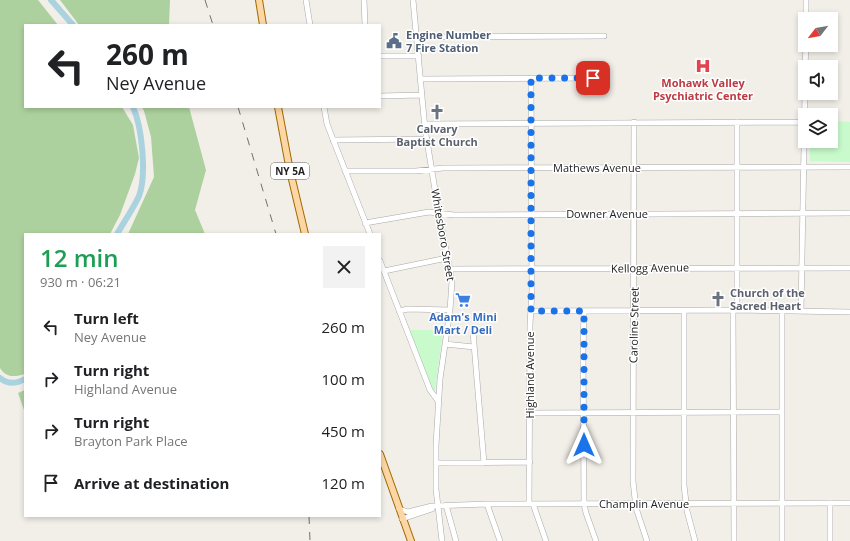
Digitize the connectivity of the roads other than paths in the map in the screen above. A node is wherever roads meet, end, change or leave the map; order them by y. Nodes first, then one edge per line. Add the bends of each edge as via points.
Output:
1 (259, 0) edge
2 (306, 0) edge
3 (364, 0) edge
4 (413, 0) edge
5 (806, 0) edge
6 (806, 12) edge
7 (263, 24) edge
8 (310, 24) edge
9 (365, 24) edge
10 (604, 36) dead end
11 (417, 37) junction
12 (381, 56) edge
13 (419, 56) junction
14 (531, 78) junction
15 (604, 78) dead end
16 (421, 79) junction
17 (422, 95) junction
18 (381, 96) edge
19 (278, 108) edge
20 (324, 108) edge
21 (634, 122) junction
22 (737, 122) junction
23 (798, 122) edge
24 (531, 123) junction
25 (425, 124) junction
26 (427, 139) junction
27 (333, 140) junction
28 (804, 148) edge
29 (737, 167) junction
30 (804, 167) junction
31 (531, 168) junction
32 (634, 168) junction
33 (850, 168) edge
34 (432, 170) junction
35 (345, 171) junction
36 (634, 213) junction
37 (804, 213) junction
38 (850, 213) edge
39 (439, 214) junction
40 (532, 214) junction
41 (736, 214) junction
42 (365, 222) junction
43 (305, 233) edge
44 (370, 233) edge
45 (448, 258) junction
46 (381, 264) edge
47 (634, 268) junction
48 (737, 268) junction
49 (803, 268) junction
50 (850, 268) edge
51 (450, 269) junction
52 (532, 269) junction
53 (384, 271) junction
54 (450, 310) junction
55 (684, 310) junction
56 (735, 310) junction
57 (399, 311) junction
58 (531, 311) junction
59 (584, 311) junction
60 (633, 311) junction
61 (782, 311) junction
62 (801, 311) junction
63 (850, 312) edge
64 (473, 332) dead end
65 (445, 344) junction
66 (474, 347) junction
67 (438, 401) junction
68 (734, 412) junction
69 (782, 412) junction
70 (530, 413) junction
71 (583, 413) junction
72 (633, 413) junction
73 (684, 413) junction
74 (381, 457) edge
75 (530, 462) junction
76 (436, 463) junction
77 (484, 463) junction
78 (635, 503) junction
79 (686, 503) junction
80 (733, 503) junction
81 (782, 503) junction
82 (830, 503) junction
83 (850, 503) edge
84 (487, 504) junction
85 (531, 504) junction
86 (584, 504) junction
87 (438, 506) junction
88 (446, 506) junction
89 (399, 509) junction
90 (402, 519) junction
91 (411, 541) edge
92 (442, 541) edge
93 (456, 541) edge
94 (500, 541) edge
95 (546, 541) edge
96 (596, 541) edge
97 (647, 541) edge
98 (695, 541) edge
99 (734, 541) edge
100 (782, 541) edge
101 (830, 541) edge

1 - 7 main road
2 - 8 street
3 - 9 street
4 - 11 street, Whitesboro Street
5 - 6 street
10 - 11 street
11 - 13 street, Whitesboro Street
12 - 13 street
13 - 16 street, Whitesboro Street
14 - 15 street
14 - 16 street
14 - 24 street, Highland Avenue
16 - 17 street, Whitesboro Street
17 - 18 street
17 - 25 street, Whitesboro Street
19 - 43 main road, NY 5A
20 - 27 street
21 - 22 street
21 - 24 street
21 - 32 street, Caroline Street
22 - 23 street
22 - 29 street
24 - 25 street
24 - 31 street, Highland Avenue
25 - 26 street, Whitesboro Street
26 - 27 street
26 - 34 street, Whitesboro Street
27 - 35 street
28 - 30 street
29 - 30 street, Mathews Avenue
29 - 32 street, Mathews Avenue
29 - 41 street
30 - 33 street, Mathews Avenue
30 - 37 street
31 - 32 street, Mathews Avenue
31 - 34 street, Mathews Avenue
31 - 40 street, Highland Avenue
32 - 36 street, Caroline Street
34 - 35 street, Mathews Avenue
34 - 39 street, Whitesboro Street
35 - 42 street
36 - 40 street, Downer Avenue
36 - 41 street, Downer Avenue
36 - 47 street, Caroline Street
37 - 38 street, Downer Avenue
37 - 41 street, Downer Avenue
37 - 49 street
39 - 40 street, Downer Avenue
39 - 42 street, Downer Avenue via 429,212
39 - 45 street, Whitesboro Street
40 - 52 street, Highland Avenue
41 - 48 street
42 - 44 street
45 - 51 street, Whitesboro Street
45 - 53 street
46 - 53 street
47 - 48 street, Kellogg Avenue
47 - 52 street, Kellogg Avenue
47 - 60 street, Caroline Street
48 - 49 street, Kellogg Avenue
48 - 56 street
49 - 50 street, Kellogg Avenue
49 - 62 street
51 - 52 street, Kellogg Avenue
51 - 54 street, Whitesboro Street
52 - 58 street, Highland Avenue
53 - 57 street
54 - 57 street
54 - 65 street, Whitesboro Street
55 - 56 street
55 - 60 street
55 - 73 street
56 - 61 street
56 - 68 street
57 - 67 street via 430,390
58 - 59 street
58 - 70 street, Highland Avenue
59 - 60 street
59 - 71 street
60 - 72 street, Caroline Street
61 - 62 street
61 - 69 street
62 - 63 street
64 - 66 street
65 - 66 street
65 - 67 street, Whitesboro Street
66 - 77 street
67 - 76 street, Whitesboro Street
68 - 69 street
68 - 73 street
68 - 80 street
69 - 81 street
70 - 71 street
70 - 75 street, Highland Avenue
71 - 72 street
71 - 86 street
72 - 73 street
72 - 78 street, Caroline Street
73 - 79 street
74 - 89 main road
75 - 77 street
75 - 85 street, Highland Avenue
76 - 77 street
76 - 87 street, Whitesboro Street
78 - 79 street, Champlin Avenue
78 - 86 street, Champlin Avenue
78 - 97 street, Caroline Street
79 - 80 street, Champlin Avenue
79 - 98 street
80 - 81 street, Champlin Avenue
80 - 99 street
81 - 82 street, Champlin Avenue
81 - 100 street
82 - 83 street, Champlin Avenue
82 - 101 street
84 - 85 street, Champlin Avenue
84 - 88 street, Champlin Avenue
84 - 94 street
85 - 86 street, Champlin Avenue
85 - 95 street
86 - 96 street
87 - 88 street, Champlin Avenue
87 - 89 street, Champlin Avenue via 408,512
87 - 90 street, Champlin Avenue
87 - 92 street, Whitesboro Street
88 - 93 street
89 - 90 main road
90 - 91 main road

